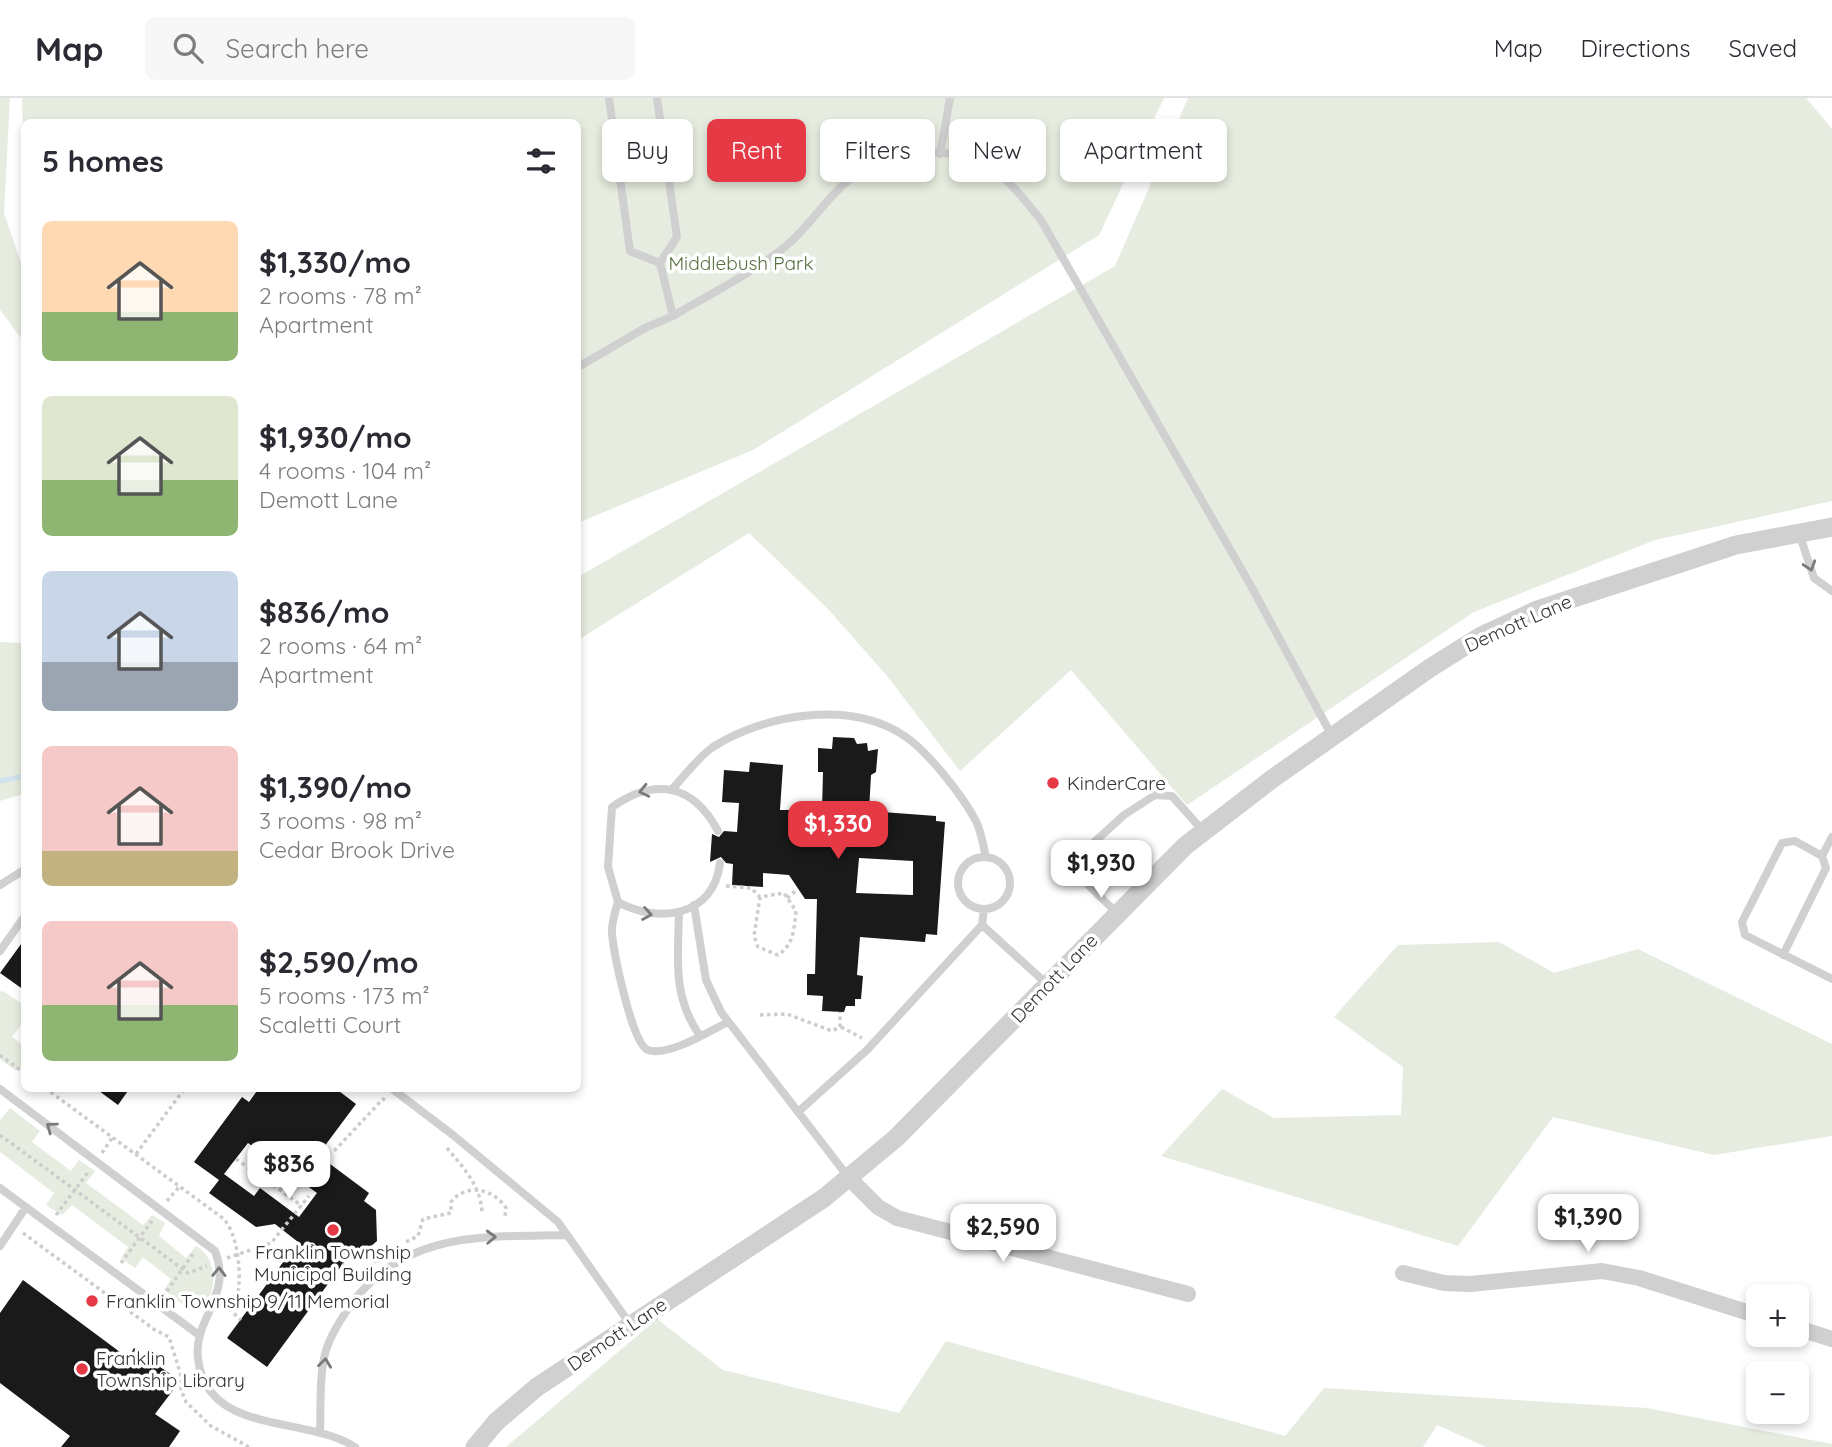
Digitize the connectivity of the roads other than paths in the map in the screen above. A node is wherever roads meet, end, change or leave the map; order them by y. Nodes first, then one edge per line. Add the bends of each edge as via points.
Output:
1 (609, 98) edge
2 (657, 98) edge
3 (950, 98) edge
4 (940, 154) junction
5 (660, 263) junction
6 (673, 316) junction
7 (581, 365) edge
8 (1832, 527) edge
9 (1799, 533) junction
10 (1832, 591) edge
11 (1332, 736) junction
12 (672, 789) junction
13 (718, 831) dead end
14 (1204, 832) junction
15 (1832, 837) edge
16 (1822, 856) junction
17 (986, 857) junction
18 (720, 863) dead end
19 (21, 872) edge
20 (0, 885) edge
21 (618, 902) junction
22 (694, 905) junction
23 (984, 909) junction
24 (679, 913) junction
25 (1116, 913) junction
26 (21, 921) edge
27 (982, 925) junction
28 (0, 951) edge
29 (1783, 955) junction
30 (1832, 979) edge
31 (1048, 985) junction
32 (728, 1022) junction
33 (700, 1035) junction
34 (0, 1089) edge
35 (396, 1092) edge
36 (798, 1112) junction
37 (849, 1178) junction
38 (0, 1188) edge
39 (26, 1207) junction
40 (567, 1235) junction
41 (0, 1246) edge
42 (1403, 1273) dead end
43 (1188, 1294) dead end
44 (1746, 1312) edge
45 (630, 1324) junction
46 (1809, 1332) edge
47 (199, 1335) junction
48 (1832, 1339) edge
49 (320, 1431) junction
50 (477, 1446) edge
51 (355, 1447) edge

1 - 5 lane via 630,251
2 - 5 lane via 677,237
3 - 4 lane
4 - 6 lane via 920,150 876,161 847,181 810,225 783,248
4 - 11 lane via 968,158 1004,178 1041,220
5 - 6 lane
6 - 7 lane
8 - 9 street, Demott Lane
9 -> 10 lane via 1814,578
9 - 11 street, Demott Lane via 1736,545 1537,610 1481,636
11 - 14 street, Demott Lane
12 - 13 lane via 708,811
12 - 17 lane via 710,749 733,736 803,716 858,718 904,735 920,749 977,822
12 -> 21 lane via 650,788 630,794 612,807 608,867
14 - 25 street, Demott Lane
14 - 25 lane via 1172,796 1155,795 1124,815 1079,856 1081,878
15 - 16 lane
16 - 29 lane via 1826,868
16 - 29 lane via 1795,841 1782,843 1742,922 1745,935
17 - 23 lane via 1002,864 1010,888 1002,902
17 - 23 lane via 969,862 958,884 964,899
18 - 22 lane via 709,890
19 - 20 lane
21 -> 24 lane via 637,913
21 - 33 lane via 611,932 632,1024 642,1047 666,1050
22 - 24 lane
22 - 32 lane via 706,980
23 - 27 lane
24 - 33 lane via 677,984
25 - 31 street, Demott Lane
26 - 28 lane
27 - 31 lane
27 - 36 lane via 873,1043
29 - 30 lane
31 - 37 street, Demott Lane via 896,1138
32 - 33 lane
32 - 36 lane
47 -> 34 lane via 217,1298 219,1261 208,1243
35 - 40 lane via 544,1208
36 - 37 lane
37 - 43 street via 878,1207 897,1218
37 - 45 street, Demott Lane
38 - 39 lane
39 - 41 lane
39 - 47 lane
40 - 45 lane
49 -> 40 lane via 326,1350 344,1313 373,1277 412,1252 463,1238
42 - 44 street via 1470,1284 1602,1271
45 - 50 street, Demott Lane via 537,1387
46 - 48 street
47 - 49 lane via 196,1345 203,1380 222,1403 253,1420
49 - 51 lane

